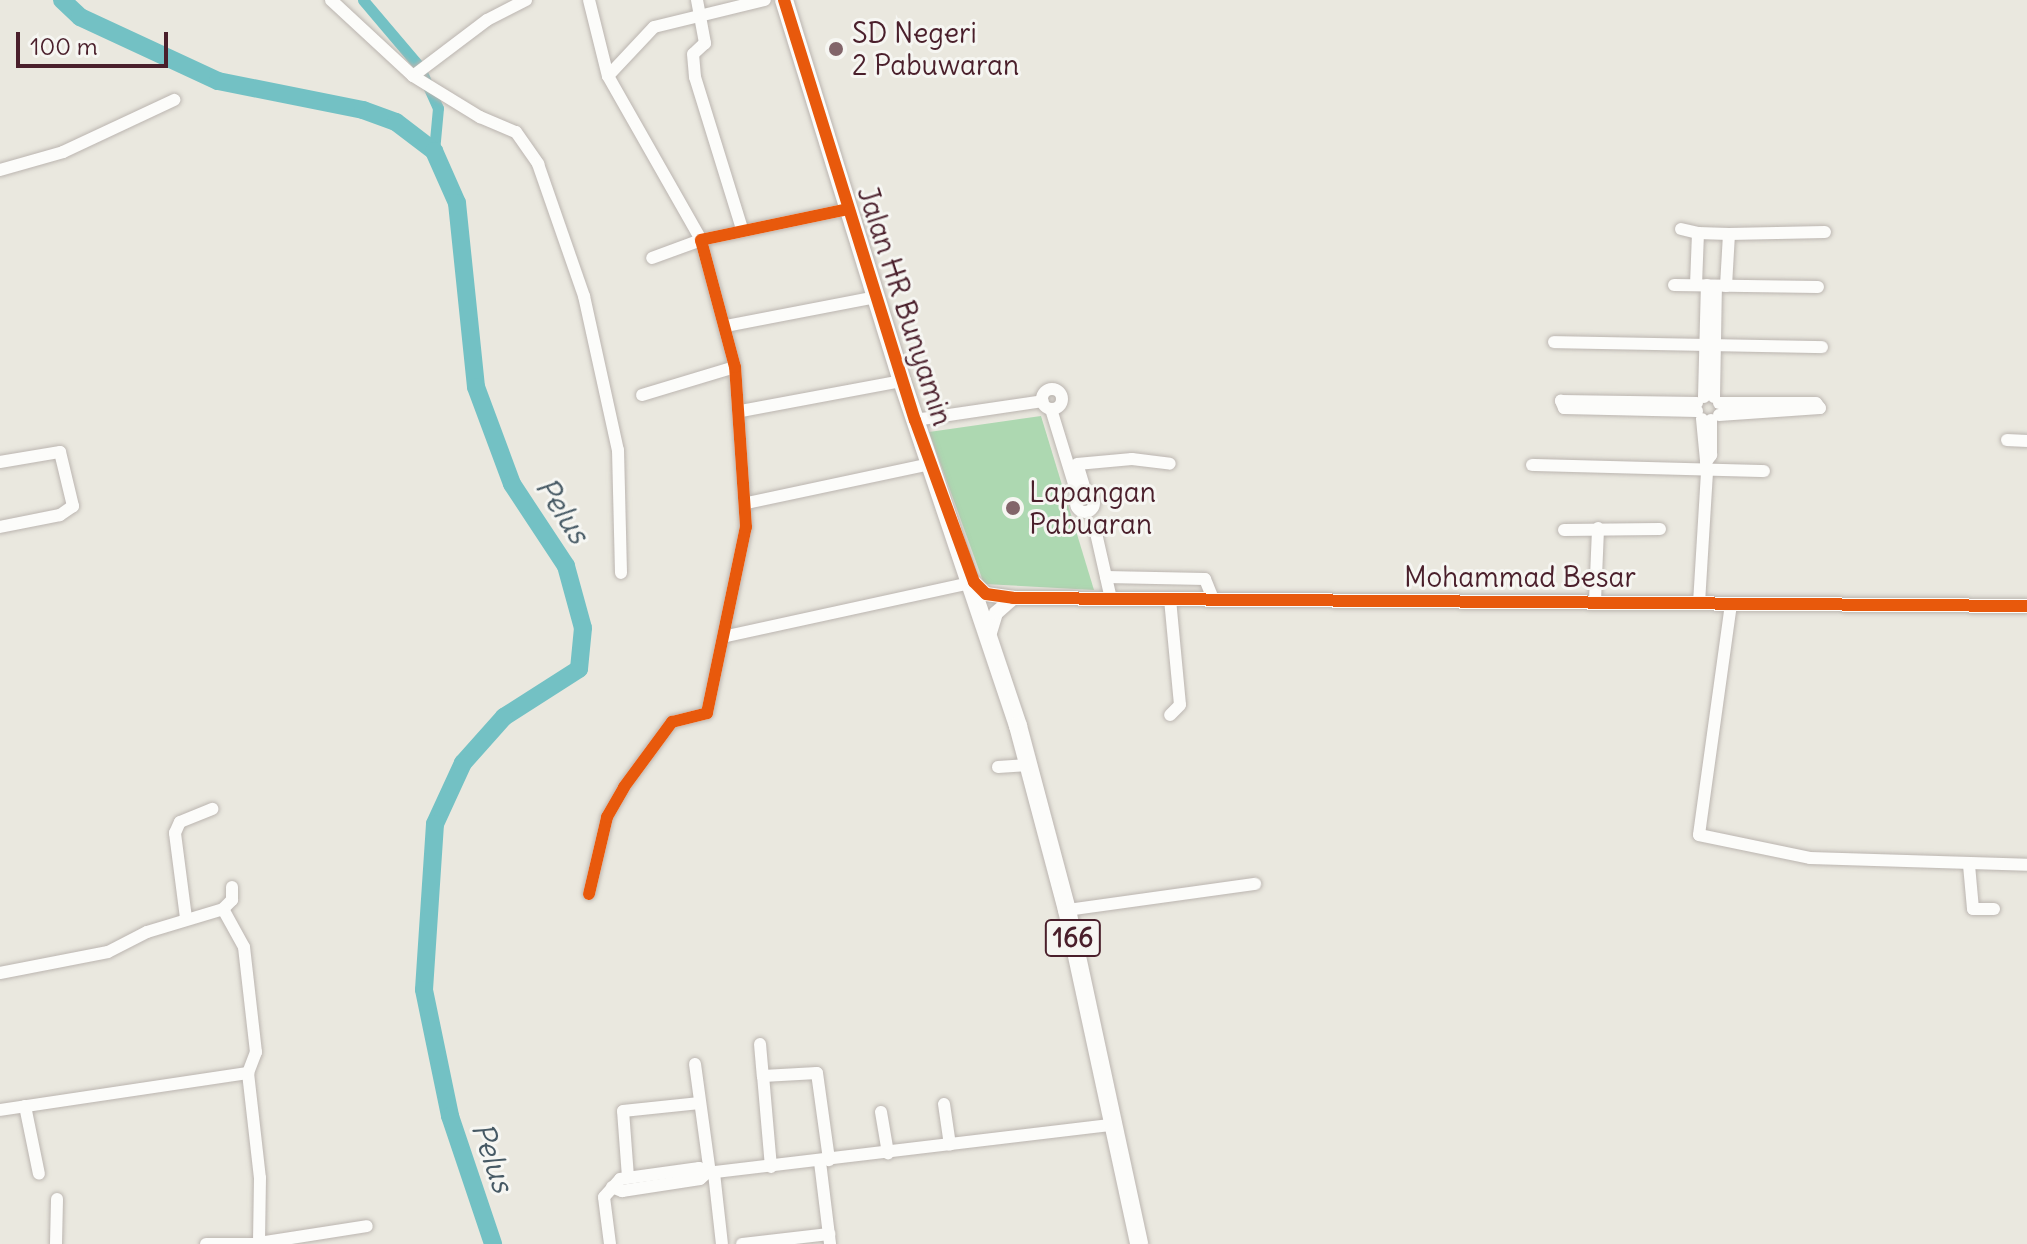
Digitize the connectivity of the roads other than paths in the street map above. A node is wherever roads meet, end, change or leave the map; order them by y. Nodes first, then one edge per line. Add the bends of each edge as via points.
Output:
1 (331, 0) edge
2 (526, 0) edge
3 (589, 0) edge
4 (697, 0) edge
5 (765, 0) edge
6 (784, 0) edge
7 (702, 17) junction
8 (413, 76) junction
9 (608, 76) junction
10 (174, 100) dead end
11 (0, 170) edge
12 (848, 209) junction
13 (742, 229) junction
14 (1681, 229) dead end
15 (1825, 232) dead end
16 (1698, 233) junction
17 (1729, 234) junction
18 (701, 240) junction
19 (652, 258) dead end
20 (1674, 285) dead end
21 (1711, 286) junction
22 (1818, 287) dead end
23 (876, 297) junction
24 (726, 326) junction
25 (1554, 342) dead end
26 (1710, 342) junction
27 (1822, 347) dead end
28 (735, 367) junction
29 (902, 381) junction
30 (642, 395) dead end
31 (1051, 405) junction
32 (1708, 408) junction
33 (741, 411) junction
34 (915, 420) junction
35 (2007, 440) dead end
36 (2027, 441) edge
37 (0, 462) edge
38 (931, 464) junction
39 (1077, 464) junction
40 (1170, 464) dead end
41 (1532, 465) dead end
42 (1706, 466) junction
43 (1764, 471) dead end
44 (747, 503) junction
45 (0, 527) edge
46 (1598, 528) junction
47 (1660, 529) dead end
48 (1564, 530) dead end
49 (1096, 533) dead end
50 (621, 573) dead end
51 (1106, 577) junction
52 (974, 582) junction
53 (1013, 598) junction
54 (1111, 599) junction
55 (1170, 599) junction
56 (1213, 599) junction
57 (1595, 601) junction
58 (1699, 603) junction
59 (1731, 604) junction
60 (2027, 606) edge
61 (727, 636) junction
62 (989, 636) junction
63 (1170, 715) dead end
64 (1028, 765) junction
65 (998, 767) dead end
66 (212, 809) dead end
67 (1969, 865) junction
68 (2027, 865) edge
69 (1255, 884) dead end
70 (232, 887) dead end
71 (589, 894) dead end
72 (223, 909) junction
73 (1994, 909) dead end
74 (1067, 910) junction
75 (186, 918) junction
76 (0, 973) edge
77 (760, 1044) dead end
78 (695, 1064) dead end
79 (248, 1073) junction
80 (763, 1076) junction
81 (700, 1103) junction
82 (944, 1104) dead end
83 (25, 1106) junction
84 (0, 1110) edge
85 (881, 1112) dead end
86 (1116, 1124) junction
87 (950, 1145) junction
88 (888, 1153) junction
89 (825, 1161) junction
90 (771, 1167) junction
91 (710, 1173) junction
92 (39, 1174) dead end
93 (628, 1177) junction
94 (612, 1187) junction
95 (57, 1199) dead end
96 (367, 1226) dead end
97 (829, 1239) edge
98 (259, 1243) edge
99 (56, 1244) edge
100 (206, 1244) edge
101 (610, 1244) edge
102 (722, 1244) edge
103 (742, 1244) edge
104 (1139, 1244) edge

1 - 8 street
2 - 8 street via 487,20
3 - 9 street
4 - 7 street
5 - 7 street
6 - 12 main road, Jalan HR Bunyamin / 166
7 - 9 street via 654,27
7 - 13 street via 705,43 693,54 695,77
8 - 50 street via 480,117 516,132 538,164 584,296 618,450
9 - 18 street
10 - 11 street via 63,152
12 - 13 street
12 - 23 main road, Jalan HR Bunyamin / 166
13 - 18 street
14 - 16 street
15 - 17 street
16 - 17 street
16 - 21 street
17 - 21 street
18 - 19 street
18 - 24 street
20 - 21 street
21 - 22 street
21 - 26 street
23 - 24 street
23 - 29 main road, Jalan HR Bunyamin / 166
24 - 28 street
25 - 26 street
26 - 27 street
26 - 32 street
28 - 30 street
28 - 33 street
29 - 33 street
29 - 34 main road, Jalan HR Bunyamin / 166
31 - 34 street
31 - 39 street
31 - 39 street via 1082,495
32 - 32 street via 1816,403 1820,408
32 - 32 street via 1564,408 1561,401
32 - 42 street via 1711,455
33 - 44 street
34 - 38 main road, Jalan HR Bunyamin / 166
35 - 36 street
37 - 45 street via 60,452 73,506 60,515
38 - 44 street
38 - 52 main road, Jalan HR Bunyamin / 166
39 - 40 street via 1132,459
41 - 42 street
42 - 43 street
42 - 58 street
44 - 61 street
46 - 47 street
46 - 48 street
46 - 57 street
49 - 51 street
51 - 54 street
51 - 56 street via 1205,579
52 - 53 street via 986,594
52 - 61 street
52 - 62 main road, 166
53 - 54 street, Mohammad Besar
53 - 62 street via 991,620
54 - 55 street, Mohammad Besar
55 - 56 street, Mohammad Besar
55 - 63 street via 1180,705
56 - 57 street, Mohammad Besar
57 - 58 street, Mohammad Besar
58 - 59 street, Mohammad Besar
59 - 60 street, Mohammad Besar
59 - 67 street via 1699,835 1810,858
61 - 71 street via 707,713 672,722 607,817
62 - 64 main road, 166
64 - 65 street
64 - 74 main road, 166
66 - 75 street via 180,822 175,833
67 - 68 street
67 - 73 street via 1973,909
69 - 74 street
70 - 72 street via 232,900
72 - 75 street
72 - 79 street via 244,947 256,1052
74 - 86 main road, 166
75 - 76 street via 92,957
77 - 80 street
78 - 81 street
79 - 83 street
79 - 98 street via 260,1178
80 - 89 street via 817,1073
80 - 90 street
81 - 91 street
81 - 93 street via 621,1113
82 - 87 street
83 - 84 street
83 - 92 street
85 - 88 street
86 - 87 street
86 - 104 main road, 166
87 - 88 street
88 - 89 street
89 - 90 street
89 - 97 street
90 - 91 street
91 - 93 street via 699,1168
91 - 94 street via 622,1191
91 - 102 street
93 - 94 street
94 - 101 street via 604,1197
95 - 99 street
96 - 98 street
97 - 103 street
98 - 100 street

